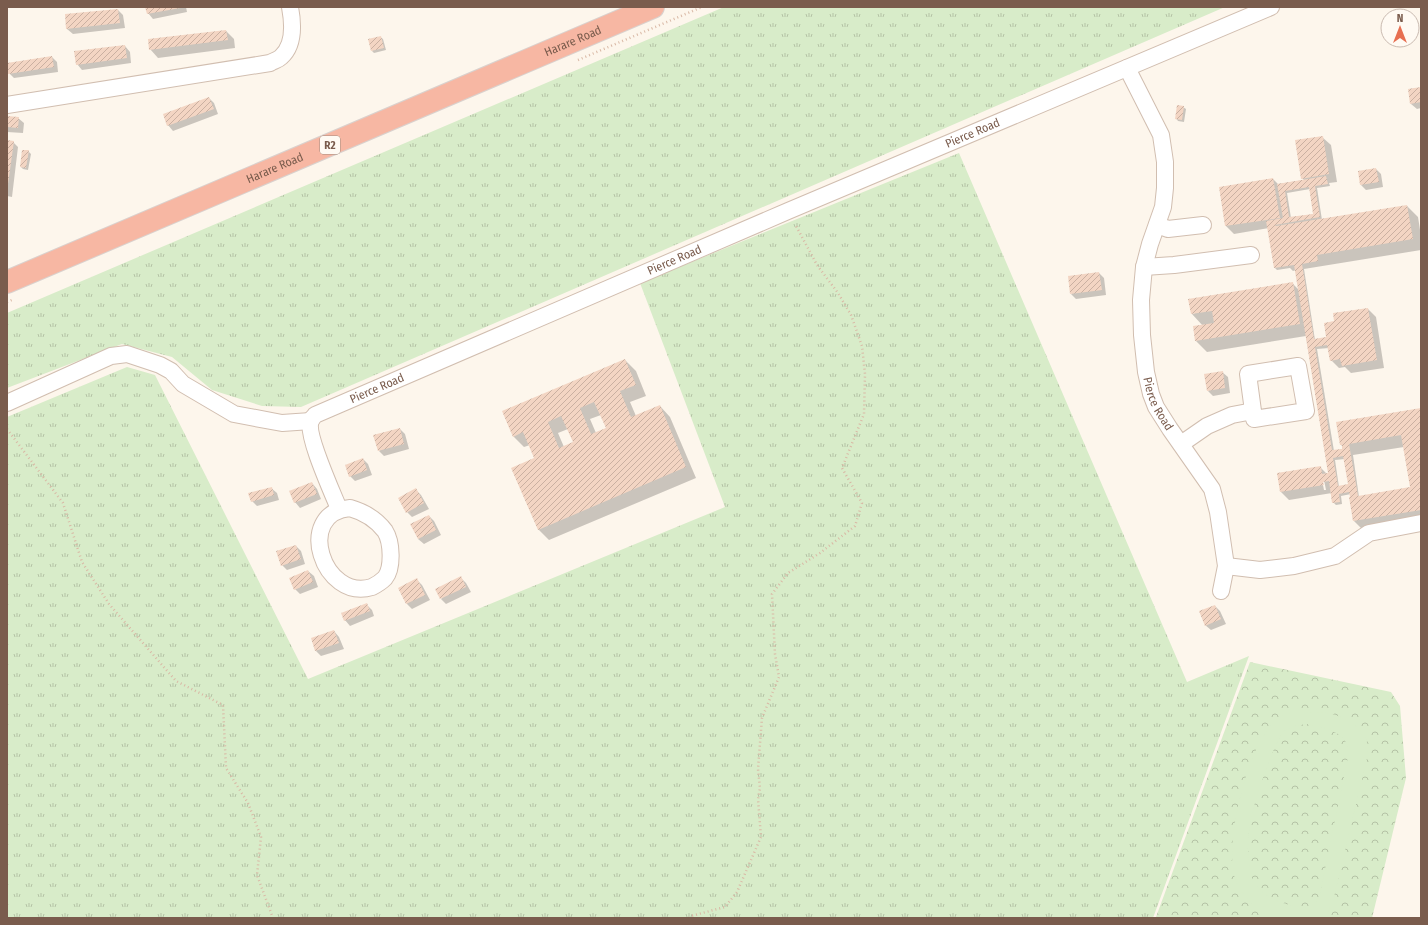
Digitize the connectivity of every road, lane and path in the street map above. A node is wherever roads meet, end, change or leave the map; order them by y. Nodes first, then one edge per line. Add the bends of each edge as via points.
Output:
1 (290, 7) edge
2 (653, 7) edge
3 (1271, 7) edge
4 (1127, 68) junction
5 (7, 105) edge
6 (788, 211) junction
7 (1157, 225) junction
8 (1203, 225) dead end
9 (1251, 255) dead end
10 (1144, 267) junction
11 (7, 282) edge
12 (7, 403) edge
13 (1253, 411) dead end
14 (311, 421) junction
15 (7, 429) edge
16 (1181, 444) junction
17 (339, 509) junction
18 (1421, 523) edge
19 (1226, 566) junction
20 (1221, 591) dead end
21 (273, 918) edge
22 (689, 918) edge

1 - 5 lane via 293,20 289,47 281,58 270,63
2 - 11 highway, Harare Road / R2
3 - 4 lane, Pierce Road
4 - 6 lane, Pierce Road
4 - 7 lane, Pierce Road via 1161,135 1165,188
6 - 14 lane, Pierce Road via 316,415
6 - 22 path via 817,266 851,315 862,346 864,414 842,468 862,503 855,526 820,554 788,573 772,594 775,654 779,677 762,718 758,769 761,837 737,892 726,907
7 - 8 lane via 1168,229
7 - 10 lane, Pierce Road
9 - 10 lane
10 - 16 lane, Pierce Road via 1141,300 1146,372 1156,407
12 - 14 lane via 111,356 127,354 171,371 183,384 234,414 282,423
13 - 16 lane via 1232,415 1207,426
14 - 17 lane via 311,432 319,459
15 - 21 path via 63,503 82,562 109,604 176,681 223,704 226,768 248,803 261,838 257,875
16 - 19 lane, Pierce Road via 1212,490
17 - 17 lane via 329,515 324,524 319,537 321,555 328,570 338,581 363,589 374,586 385,578 389,567 390,542 385,532 371,517 350,508
18 - 19 lane via 1369,533 1335,556 1294,566 1260,570
19 - 20 lane, Pierce Road

